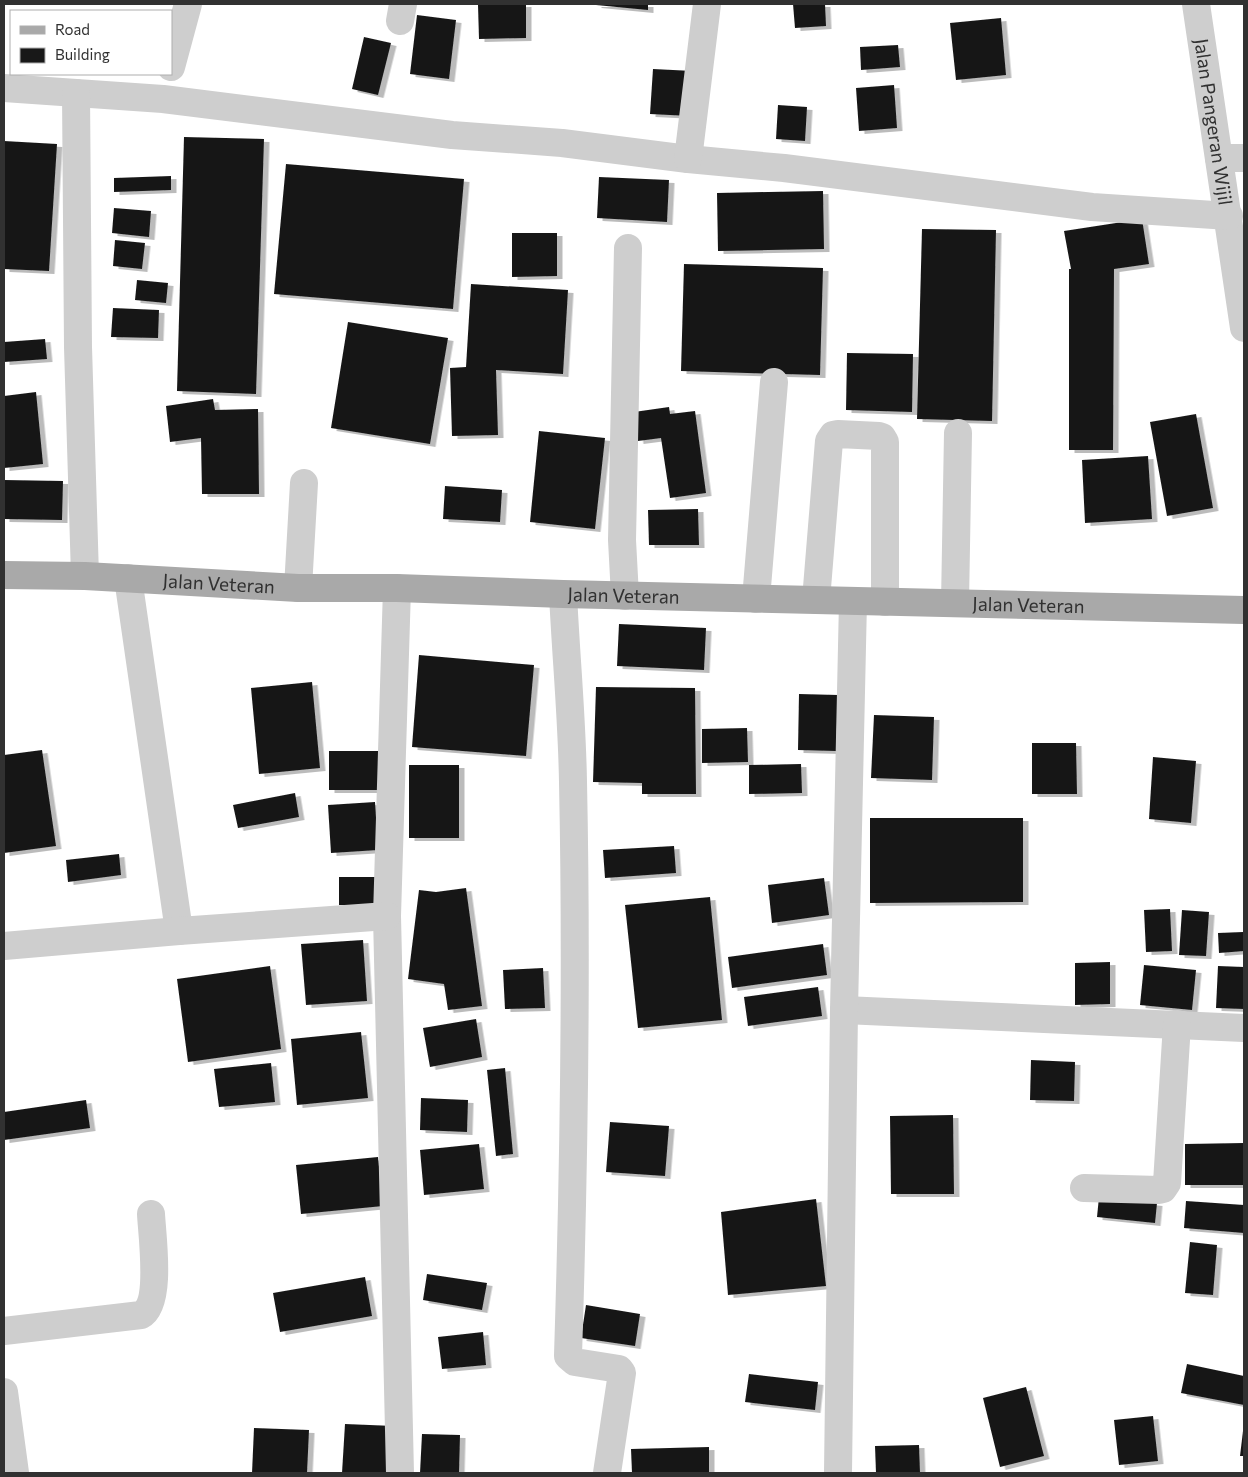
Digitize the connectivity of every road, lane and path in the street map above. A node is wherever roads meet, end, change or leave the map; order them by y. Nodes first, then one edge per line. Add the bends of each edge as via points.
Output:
1 (188, 4) edge
2 (707, 4) edge
3 (1196, 4) edge
4 (172, 63) edge
5 (166, 87) edge
6 (4, 88) edge
7 (76, 93) junction
8 (1232, 158) edge
9 (688, 159) junction
10 (1229, 216) junction
11 (628, 248) dead end
12 (1244, 328) edge
13 (774, 382) dead end
14 (958, 434) dead end
15 (304, 483) dead end
16 (4, 575) edge
17 (85, 576) junction
18 (128, 578) junction
19 (298, 588) junction
20 (397, 588) junction
21 (563, 594) junction
22 (625, 596) junction
23 (756, 599) junction
24 (816, 600) junction
25 (853, 601) junction
26 (885, 602) junction
27 (955, 603) junction
28 (1244, 610) edge
29 (387, 916) junction
30 (178, 930) junction
31 (4, 946) edge
32 (844, 1010) junction
33 (1177, 1024) junction
34 (1244, 1028) edge
35 (1084, 1188) dead end
36 (151, 1214) dead end
37 (4, 1331) edge
38 (4, 1392) edge
39 (15, 1473) edge
40 (400, 1473) edge
41 (607, 1473) edge
42 (838, 1473) edge

1 - 4 street
2 - 9 street
3 - 8 street, Jalan Pangeran Wijil
5 - 7 street
5 - 9 street via 452,135 562,143
6 - 7 street
7 - 17 street via 78,347
8 - 10 street, Jalan Pangeran Wijil
9 - 10 street via 1092,207
10 - 12 street, Jalan Pangeran Wijil
11 - 22 street via 622,540
13 - 23 street
14 - 27 street
15 - 19 street
16 - 17 main road, Jalan Veteran
17 - 18 main road, Jalan Veteran
18 - 19 main road, Jalan Veteran
18 - 30 street
19 - 20 main road, Jalan Veteran
20 - 21 main road, Jalan Veteran
20 - 29 street
21 - 22 main road, Jalan Veteran
21 - 41 street via 573,780 575,950 568,1356 575,1362 619,1369 622,1373
22 - 23 main road, Jalan Veteran
23 - 24 main road, Jalan Veteran
24 - 25 main road, Jalan Veteran
24 - 26 street via 829,441 833,434 838,434 879,436 885,442
25 - 26 main road, Jalan Veteran
25 - 32 street
26 - 27 main road, Jalan Veteran
27 - 28 main road, Jalan Veteran
29 - 30 street
29 - 40 street
30 - 31 street
32 - 33 street
32 - 42 street
33 - 34 street
33 - 35 street via 1165,1187 1159,1190
36 - 37 street via 154,1284 145,1313
38 - 39 street

